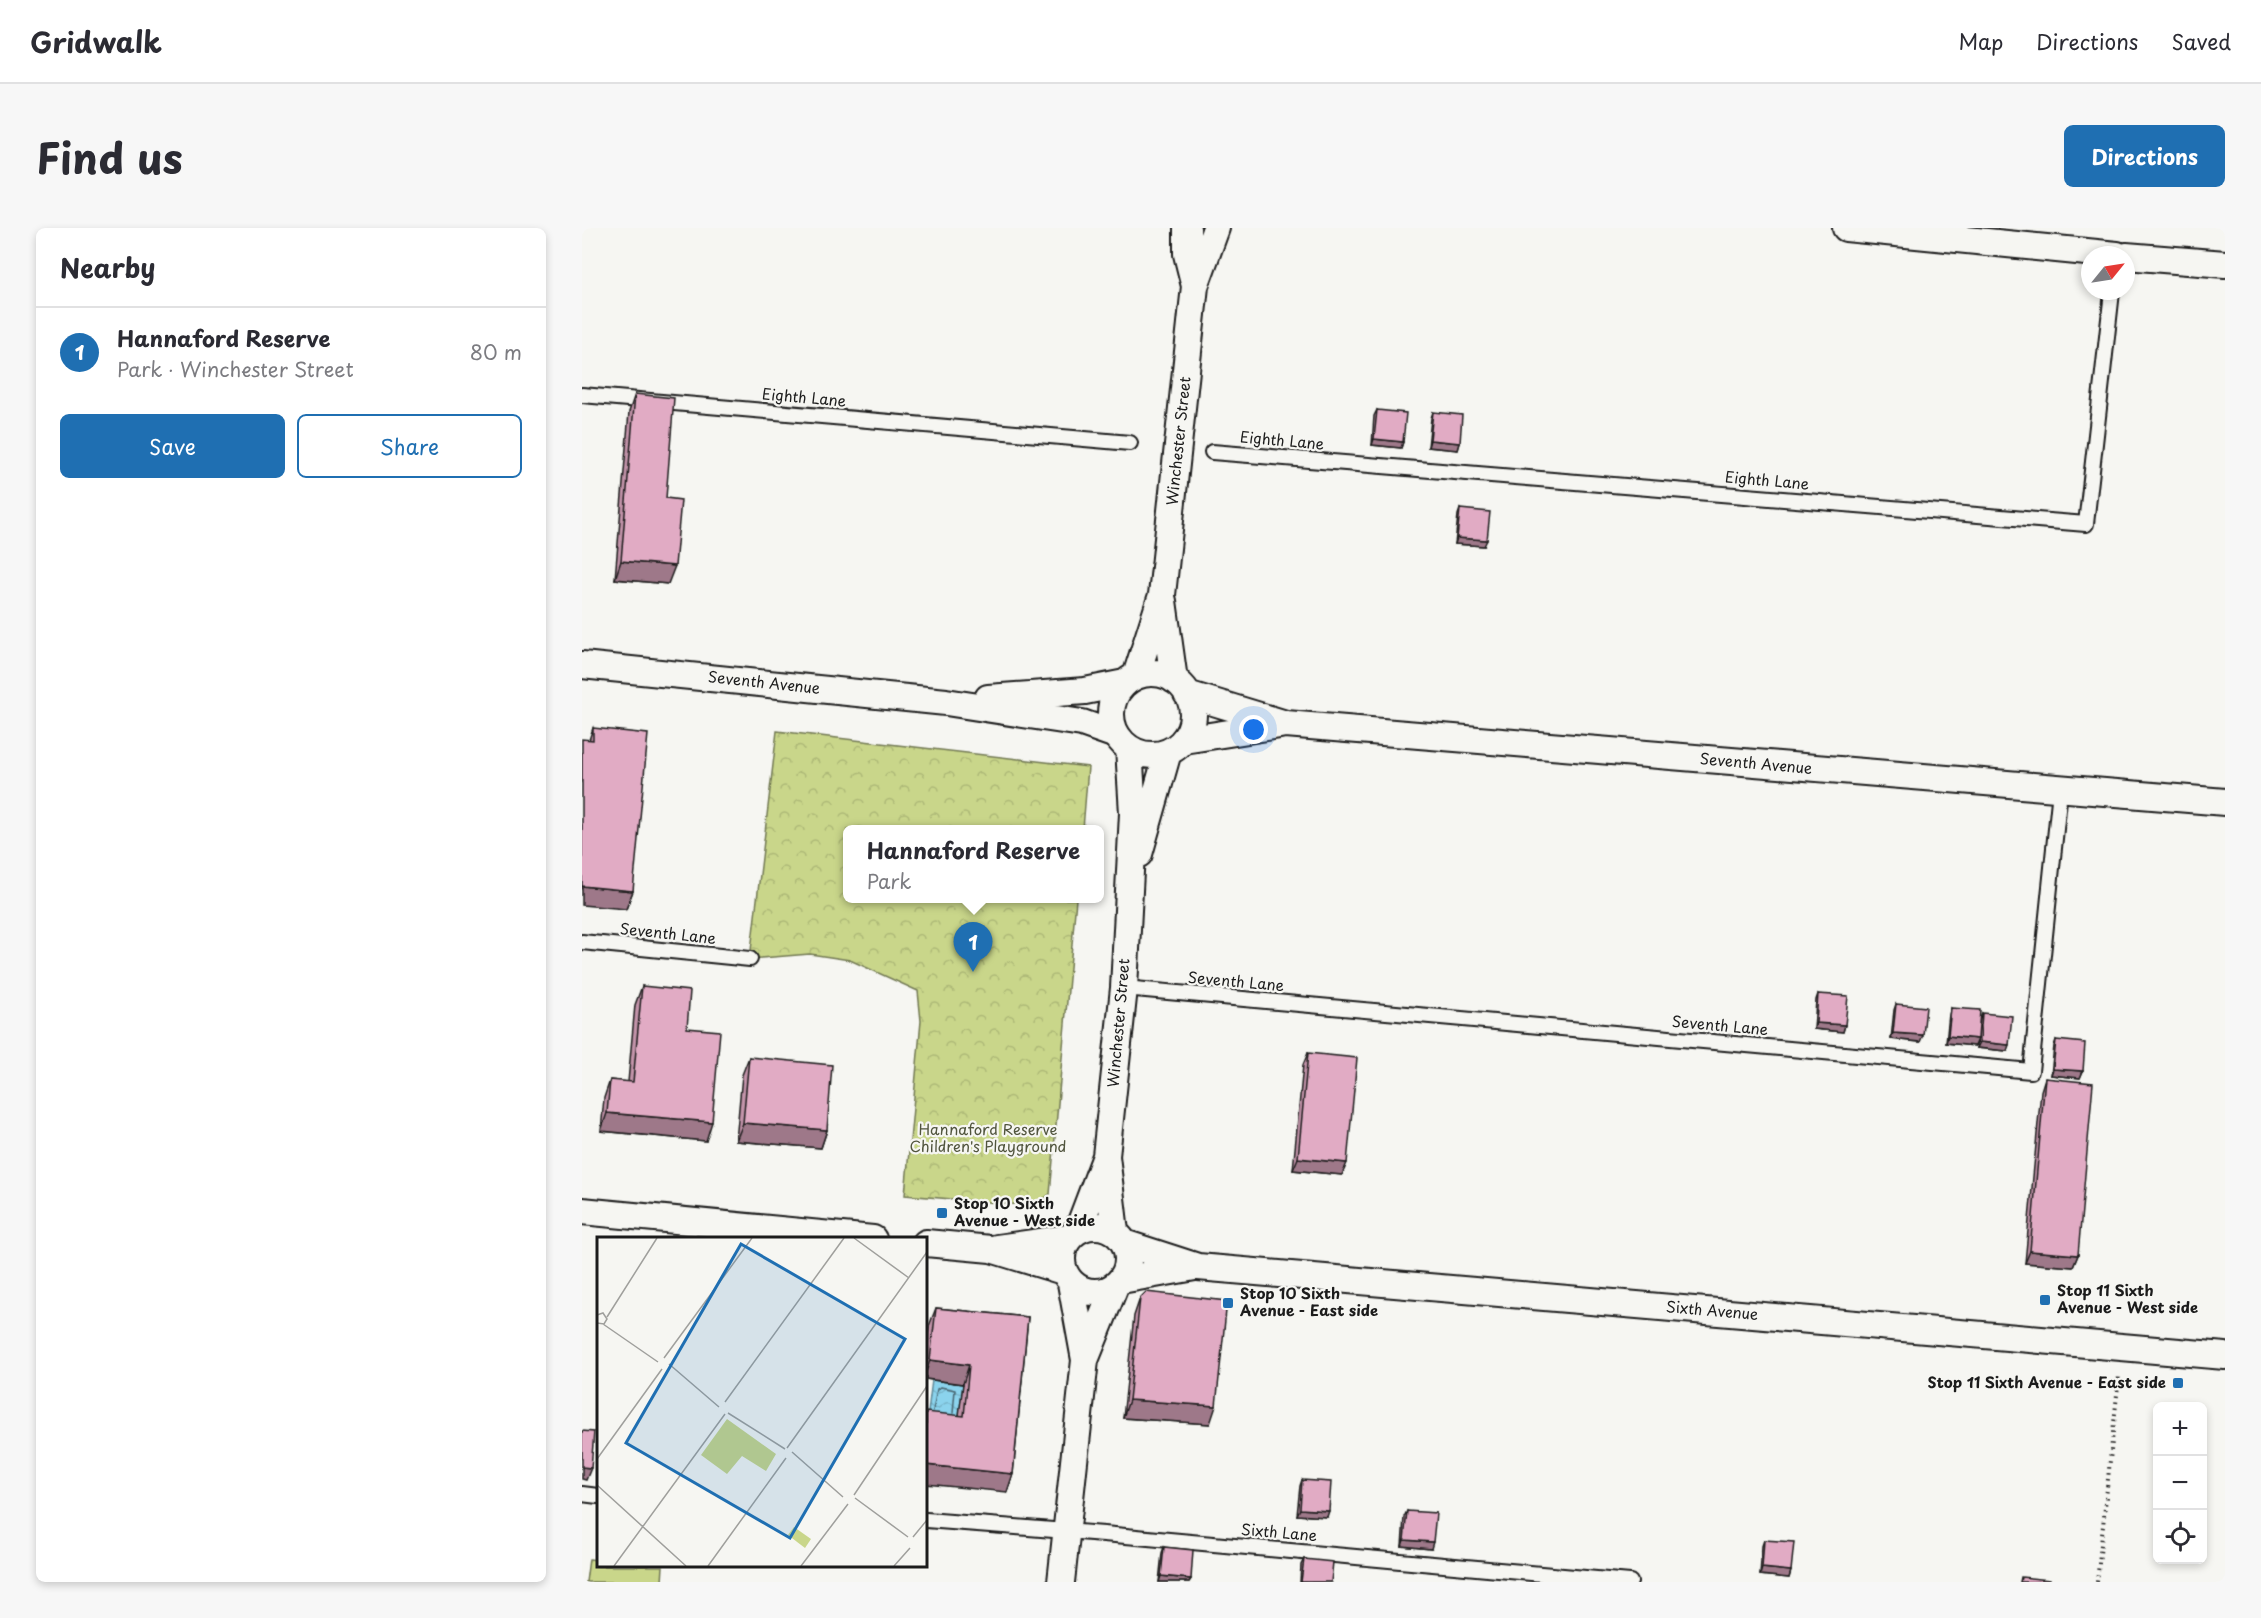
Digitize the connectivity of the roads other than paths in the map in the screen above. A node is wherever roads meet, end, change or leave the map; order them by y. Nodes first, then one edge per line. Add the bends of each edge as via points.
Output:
1 (1187, 228) edge
2 (1216, 228) edge
3 (1846, 228) edge
4 (2081, 251) edge
5 (2135, 257) edge
6 (2225, 264) edge
7 (1195, 286) junction
8 (2111, 300) edge
9 (582, 395) edge
10 (1130, 442) dead end
11 (1212, 452) dead end
12 (1162, 595) junction
13 (582, 665) edge
14 (1130, 680) junction
15 (1180, 687) junction
16 (946, 702) junction
17 (1287, 724) junction
18 (1123, 741) junction
19 (1176, 746) junction
20 (2060, 790) junction
21 (2225, 802) edge
22 (1128, 889) junction
23 (582, 942) edge
24 (750, 959) dead end
25 (1124, 988) junction
26 (1106, 1156) junction
27 (582, 1211) edge
28 (1073, 1234) junction
29 (852, 1237) edge
30 (1119, 1237) junction
31 (927, 1243) edge
32 (991, 1250) junction
33 (1198, 1266) junction
34 (1067, 1277) junction
35 (1118, 1283) junction
36 (2225, 1356) edge
37 (1085, 1360) junction
38 (582, 1494) edge
39 (597, 1496) edge
40 (927, 1520) edge
41 (1067, 1530) junction
42 (1061, 1582) edge
43 (1630, 1582) edge

1 - 7 street, Winchester Street via 1186,254
2 - 7 street, Winchester Street
3 - 4 street
5 - 6 street
7 - 12 street, Winchester Street
8 - 11 lane, Eighth Lane via 2086,524
9 - 10 lane, Eighth Lane
12 - 14 street, Winchester Street
12 - 15 street, Winchester Street
13 - 16 street, Seventh Avenue
14 - 15 street via 1162,674
14 - 16 street, Seventh Avenue via 1085,691
14 - 18 street via 1116,694 1111,707 1111,722
15 - 17 street, Seventh Avenue
15 - 19 street via 1192,709 1191,725
16 - 18 street, Seventh Avenue via 1082,723
17 - 19 street, Seventh Avenue
17 - 20 street, Seventh Avenue
18 - 19 street via 1141,754 1155,755
18 - 22 street, Winchester Street via 1133,813
19 - 22 street, Winchester Street
20 - 21 street, Seventh Avenue
20 - 25 lane, Seventh Lane via 2031,1071
22 - 25 street, Winchester Street
23 - 24 lane, Seventh Lane
25 - 26 street, Winchester Street
26 - 28 street, Winchester Street
26 - 30 street, Winchester Street
27 - 29 street
28 - 30 street via 1096,1226
28 - 32 street
28 - 34 street via 1061,1259
30 - 33 street, Sixth Avenue
30 - 35 street via 1128,1261
31 - 32 street
32 - 34 street
33 - 35 street, Sixth Avenue
33 - 36 street, Sixth Avenue
34 - 35 street via 1087,1292 1097,1293
34 - 37 street
35 - 37 street
37 - 41 street
38 - 39 lane
40 - 41 lane, Sixth Lane
41 - 42 street
41 - 43 lane, Sixth Lane

